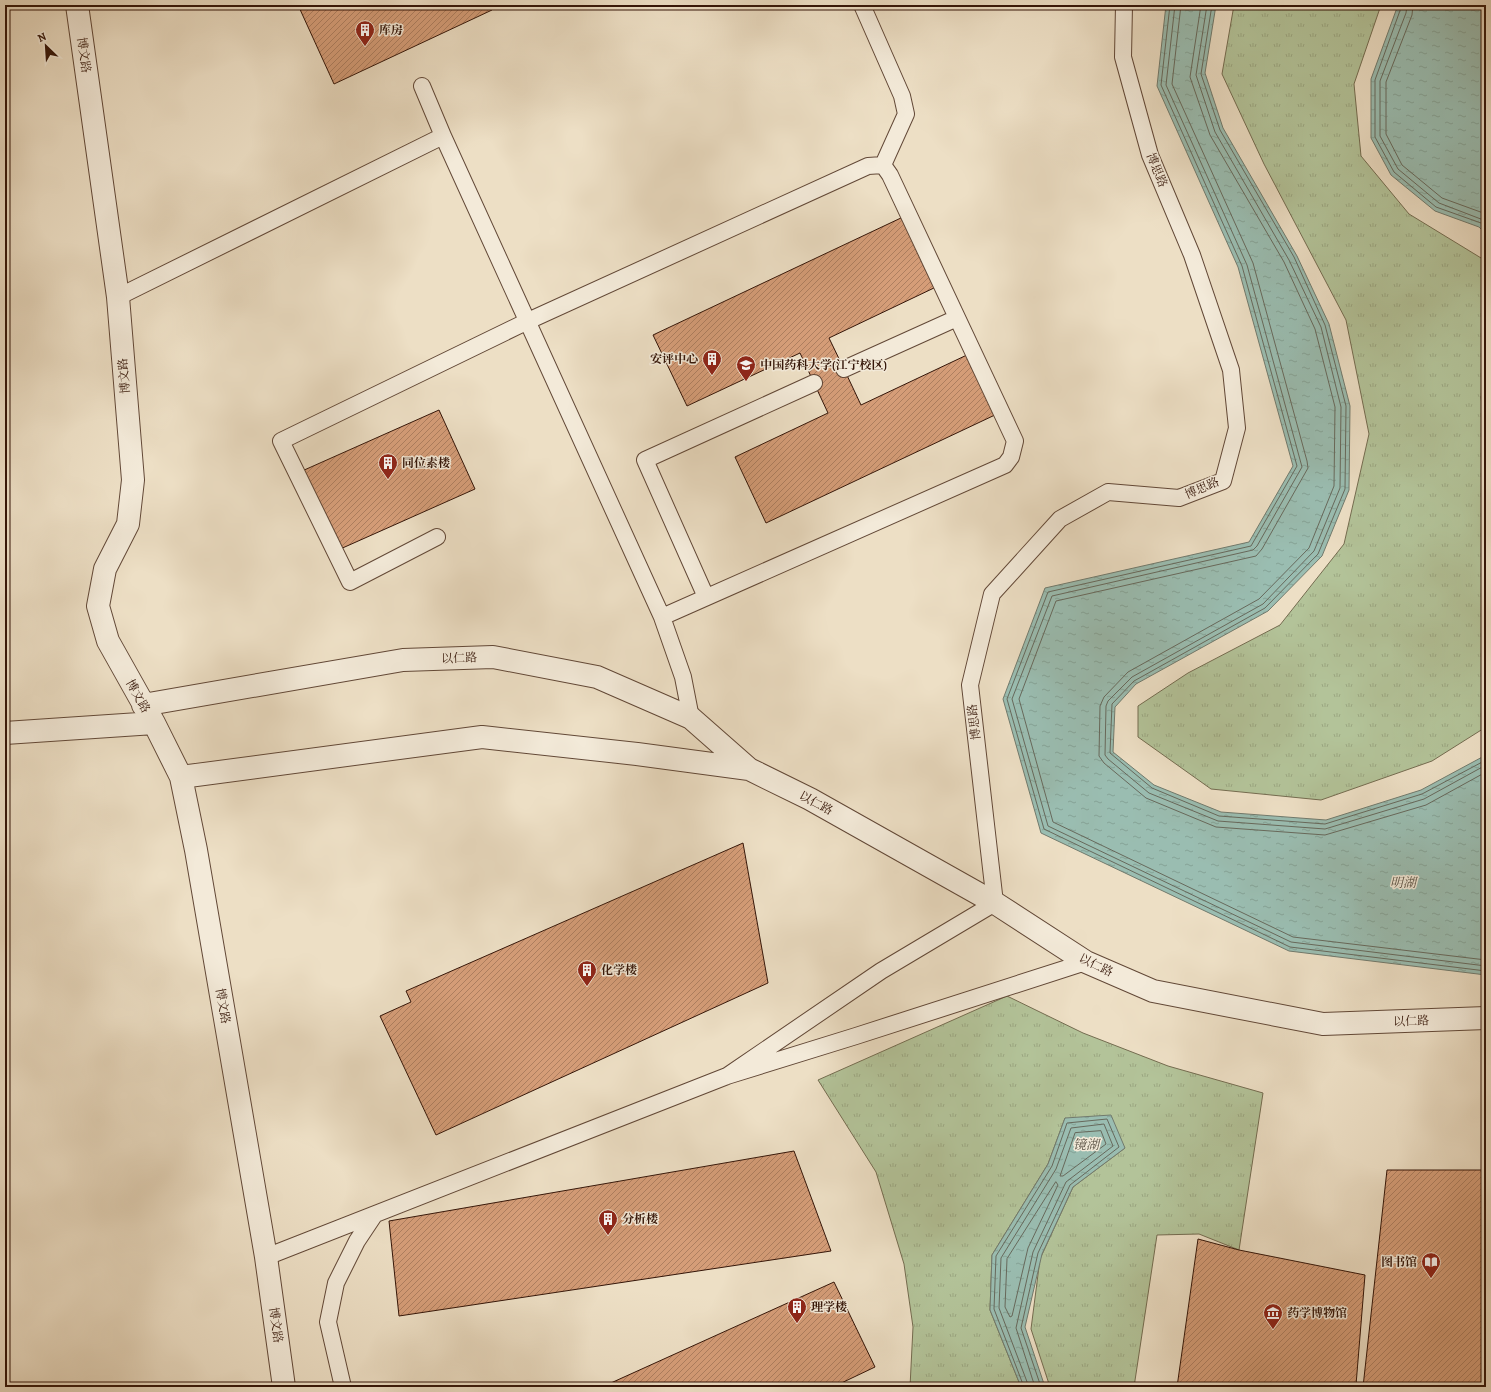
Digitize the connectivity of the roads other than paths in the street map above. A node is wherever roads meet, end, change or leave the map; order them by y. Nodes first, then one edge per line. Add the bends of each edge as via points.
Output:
1 (77, 5) edge
2 (862, 5) edge
3 (1124, 5) edge
4 (422, 86) dead end
5 (443, 136) junction
6 (883, 165) junction
7 (118, 297) junction
8 (957, 318) junction
9 (528, 321) junction
10 (844, 369) dead end
11 (814, 383) dead end
12 (437, 537) dead end
13 (706, 598) junction
14 (662, 617) junction
15 (149, 714) junction
16 (691, 718) junction
17 (5, 733) edge
18 (749, 770) junction
19 (181, 777) junction
20 (995, 903) junction
21 (1086, 962) junction
22 (1486, 1018) edge
23 (727, 1076) junction
24 (375, 1214) junction
25 (266, 1257) junction
26 (284, 1387) edge
27 (343, 1387) edge

1 - 7 street, 博文路
2 - 6 lane via 902,96 906,114
3 - 20 lane, 博思路 via 1123,57 1150,155 1192,255 1231,370 1237,428 1223,481 1179,498 1108,492 1060,519 992,594 970,685
4 - 5 lane
5 - 7 lane
5 - 9 lane
6 - 8 lane
6 - 9 lane via 868,166
7 - 15 street, 博文路 via 132,480 128,524 105,569 98,606 108,641
8 - 10 lane
8 - 13 lane via 1015,441 1011,457 1005,465
9 - 12 lane via 281,441 350,582
9 - 14 lane
11 - 13 lane via 645,460
13 - 14 lane
14 - 16 lane via 683,677
15 - 16 street, 以仁路 via 403,660 493,657 597,677
15 - 17 street, 以仁路
15 - 19 street, 博文路
16 - 18 street, 以仁路
18 - 19 street, 以仁路 via 637,754 482,737
18 - 20 street, 以仁路 via 810,799
19 - 25 street, 博文路 via 196,850
20 - 21 street, 以仁路
20 - 23 lane via 881,971
21 - 22 street, 以仁路 via 1153,991 1323,1024
21 - 23 lane
23 - 24 lane
24 - 25 lane
24 - 27 lane via 357,1241 336,1282 328,1322
25 - 26 street, 博文路

